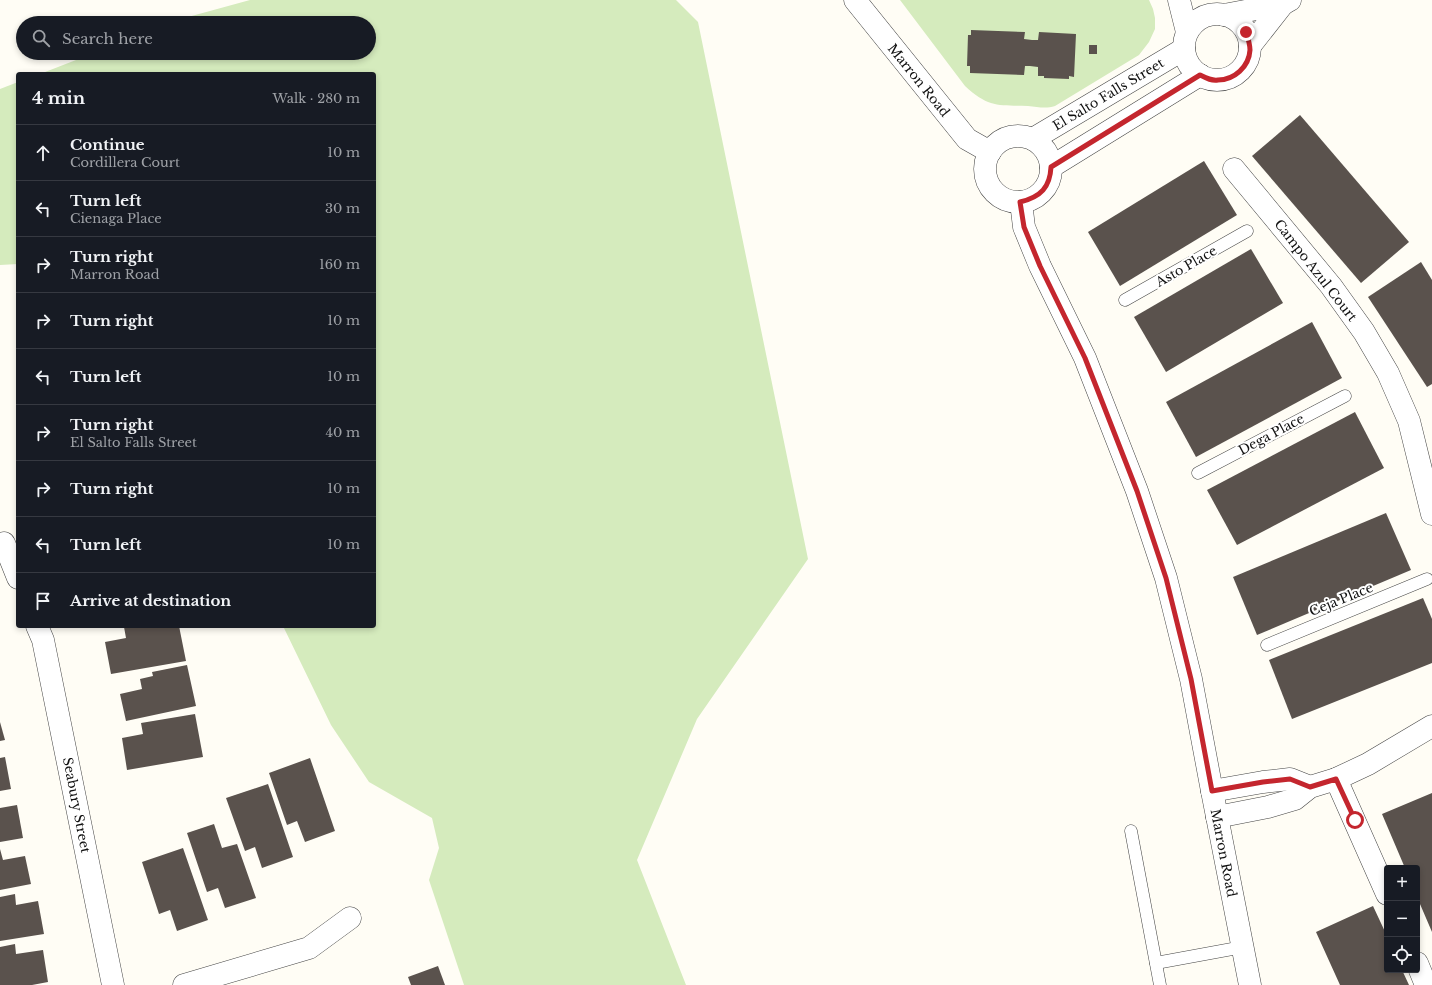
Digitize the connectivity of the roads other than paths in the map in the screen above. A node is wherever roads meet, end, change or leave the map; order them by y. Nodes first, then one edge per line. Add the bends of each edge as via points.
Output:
1 (855, 0) edge
2 (1179, 0) edge
3 (1286, 2) edge
4 (1213, 10) edge
5 (1186, 41) junction
6 (1250, 46) junction
7 (1200, 75) junction
8 (1033, 139) junction
9 (990, 152) junction
10 (1051, 167) junction
11 (1234, 169) dead end
12 (1020, 202) junction
13 (1261, 223) junction
14 (1125, 300) dead end
15 (1345, 396) dead end
16 (1198, 473) dead end
17 (1432, 514) edge
18 (4, 543) dead end
19 (16, 573) edge
20 (1426, 579) dead end
21 (38, 628) edge
22 (1267, 645) dead end
23 (1432, 726) edge
24 (1336, 779) junction
25 (1310, 787) junction
26 (1212, 791) junction
27 (1217, 817) junction
28 (1131, 831) dead end
29 (1384, 887) edge
30 (350, 918) dead end
31 (1243, 947) junction
32 (1156, 963) junction
33 (1420, 970) edge
34 (113, 985) edge
35 (184, 985) edge
36 (1160, 985) edge
37 (1250, 985) edge
38 (1426, 985) edge

1 - 9 street, Marron Road via 967,139
2 - 5 street
3 - 4 street
3 - 6 street
4 - 5 street via 1199,19
4 - 6 street via 1241,24
5 - 7 street via 1189,64
5 - 8 street, El Salto Falls Street
6 - 7 street via 1248,60 1236,75 1218,80
7 - 10 street
8 - 9 street via 1010,136 1000,141
8 - 10 street via 1048,155
9 - 12 street via 986,159 985,171 993,190 1000,197
10 - 12 street via 1046,186 1039,194 1030,200
11 - 13 street, Campo Azul Court
12 - 26 street, Marron Road via 1024,227 1085,358 1137,491 1166,578 1191,679
13 - 14 lane, Asto Place
13 - 17 street, Campo Azul Court via 1331,286 1364,332 1382,376 1409,421
15 - 16 lane, Dega Place
18 - 19 street
20 - 22 lane, Ceja Place
21 - 34 street, Seabury Street via 43,640
23 - 24 street via 1368,764
24 - 25 street
24 - 29 street
25 - 26 street via 1290,779
25 - 27 street via 1295,799
26 - 27 street, Marron Road
27 - 31 street, Marron Road
28 - 32 lane
30 - 35 street via 309,948
31 - 32 lane
31 - 37 street, Marron Road
32 - 36 lane
33 - 38 street

